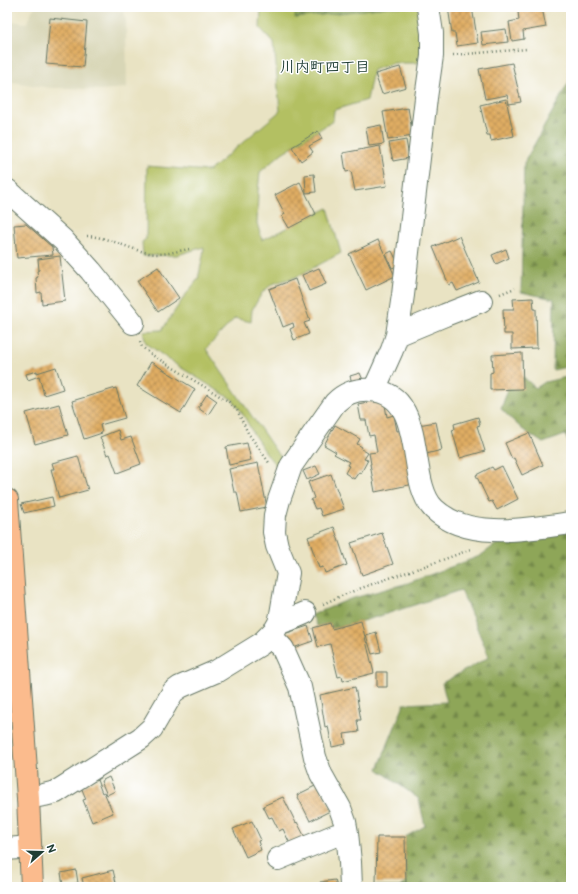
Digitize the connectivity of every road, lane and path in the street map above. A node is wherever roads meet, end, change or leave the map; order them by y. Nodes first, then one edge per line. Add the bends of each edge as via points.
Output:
1 (428, 7) edge
2 (527, 49) dead end
3 (432, 56) junction
4 (7, 190) edge
5 (63, 240) junction
6 (189, 249) dead end
7 (481, 301) dead end
8 (133, 323) joint
9 (397, 336) junction
10 (374, 390) junction
11 (285, 480) junction
12 (7, 500) edge
13 (571, 523) edge
14 (497, 530) junction
15 (305, 613) joint
16 (275, 629) junction
17 (28, 798) junction
18 (347, 833) junction
19 (30, 847) junction
20 (7, 849) edge
21 (278, 859) dead end
22 (32, 887) edge
23 (351, 887) edge

1 - 3 street
2 - 3 path
3 - 9 street
4 - 5 street
5 - 6 path via 88,236 101,237 150,254
5 - 8 street
7 - 9 street
8 - 11 path via 142,347 228,401 237,410 248,433 277,474
9 - 10 street
10 - 11 street via 354,391 335,403 291,466
10 - 14 street via 394,397 405,414 412,431 422,488 434,509 454,522 485,530
11 - 16 street via 275,515 274,532 288,573
12 - 17 main road
13 - 14 street
14 - 15 path via 479,546 345,594
15 - 16 street
16 - 17 street via 261,644 217,671 173,692 152,728 141,738 56,792
16 - 18 street via 300,687 315,757 321,774 340,808
17 - 19 main road
18 - 21 street via 336,835
18 - 23 street
19 - 20 street
19 - 22 main road

